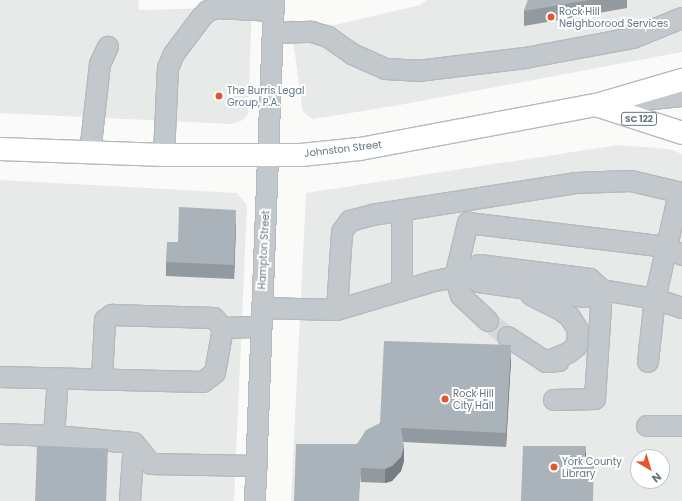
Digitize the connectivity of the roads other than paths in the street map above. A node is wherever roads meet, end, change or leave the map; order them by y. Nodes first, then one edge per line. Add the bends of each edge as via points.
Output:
1 (274, 5) edge
2 (682, 18) edge
3 (274, 33) junction
4 (108, 47) dead end
5 (682, 80) edge
6 (682, 96) edge
7 (596, 105) junction
8 (682, 133) edge
9 (0, 150) edge
10 (90, 153) junction
11 (164, 155) junction
12 (269, 156) junction
13 (680, 193) edge
14 (470, 199) junction
15 (402, 210) junction
16 (468, 223) junction
17 (674, 251) edge
18 (460, 276) junction
19 (518, 288) junction
20 (602, 290) junction
21 (402, 291) junction
22 (655, 299) junction
23 (682, 308) edge
24 (337, 310) junction
25 (261, 318) junction
26 (488, 321) tunnel mouth
27 (223, 328) junction
28 (508, 336) tunnel mouth
29 (597, 357) junction
30 (546, 362) junction
31 (648, 362) dead end
32 (0, 377) edge
33 (58, 378) junction
34 (102, 378) junction
35 (554, 400) dead end
36 (647, 426) dead end
37 (682, 426) edge
38 (0, 434) edge
39 (54, 436) junction
40 (134, 443) junction
41 (257, 466) junction
42 (130, 501) edge
43 (255, 501) edge

1 - 3 street, Hampton Street
1 - 11 street via 217,8 208,11 174,54 168,68
2 - 3 street via 633,38 525,58 418,70 385,69 352,54 328,37 312,32
3 - 12 street, Hampton Street
4 - 10 street via 100,64
5 - 7 main road, SC 122
6 - 7 street, Johnston Street
7 - 8 main road, SC 122
7 - 12 main road, Johnston Street via 360,149
9 - 10 main road, Johnston Street
10 - 11 main road, Johnston Street
11 - 12 main road, Johnston Street
12 - 25 street, Hampton Street
13 - 14 street via 631,181 576,183
13 - 17 street
14 - 15 street
14 - 16 street
15 - 21 street
15 - 24 street via 350,221 342,232
16 - 17 street
16 - 18 street
17 - 22 street
18 - 19 street via 479,282
18 - 20 street via 479,265 590,279
18 - 21 street
18 - 26 street via 461,296
19 - 20 street via 585,297
19 - 30 street via 561,310 570,317 578,330 577,346 568,353
20 - 22 street
20 - 29 street
21 - 24 street
22 - 23 street
22 - 31 street
24 - 25 street
25 - 27 street
25 - 41 street, Hampton Street
27 - 34 street via 216,373 203,382
27 - 34 street via 214,318 112,314 105,320
28 - 30 street
29 - 30 street
29 - 35 street via 595,398
32 - 33 street
33 - 34 street
33 - 39 street
36 - 37 street
38 - 39 street
39 - 40 street
40 - 41 street via 151,464
40 - 42 street
41 - 43 street, Hampton Street

